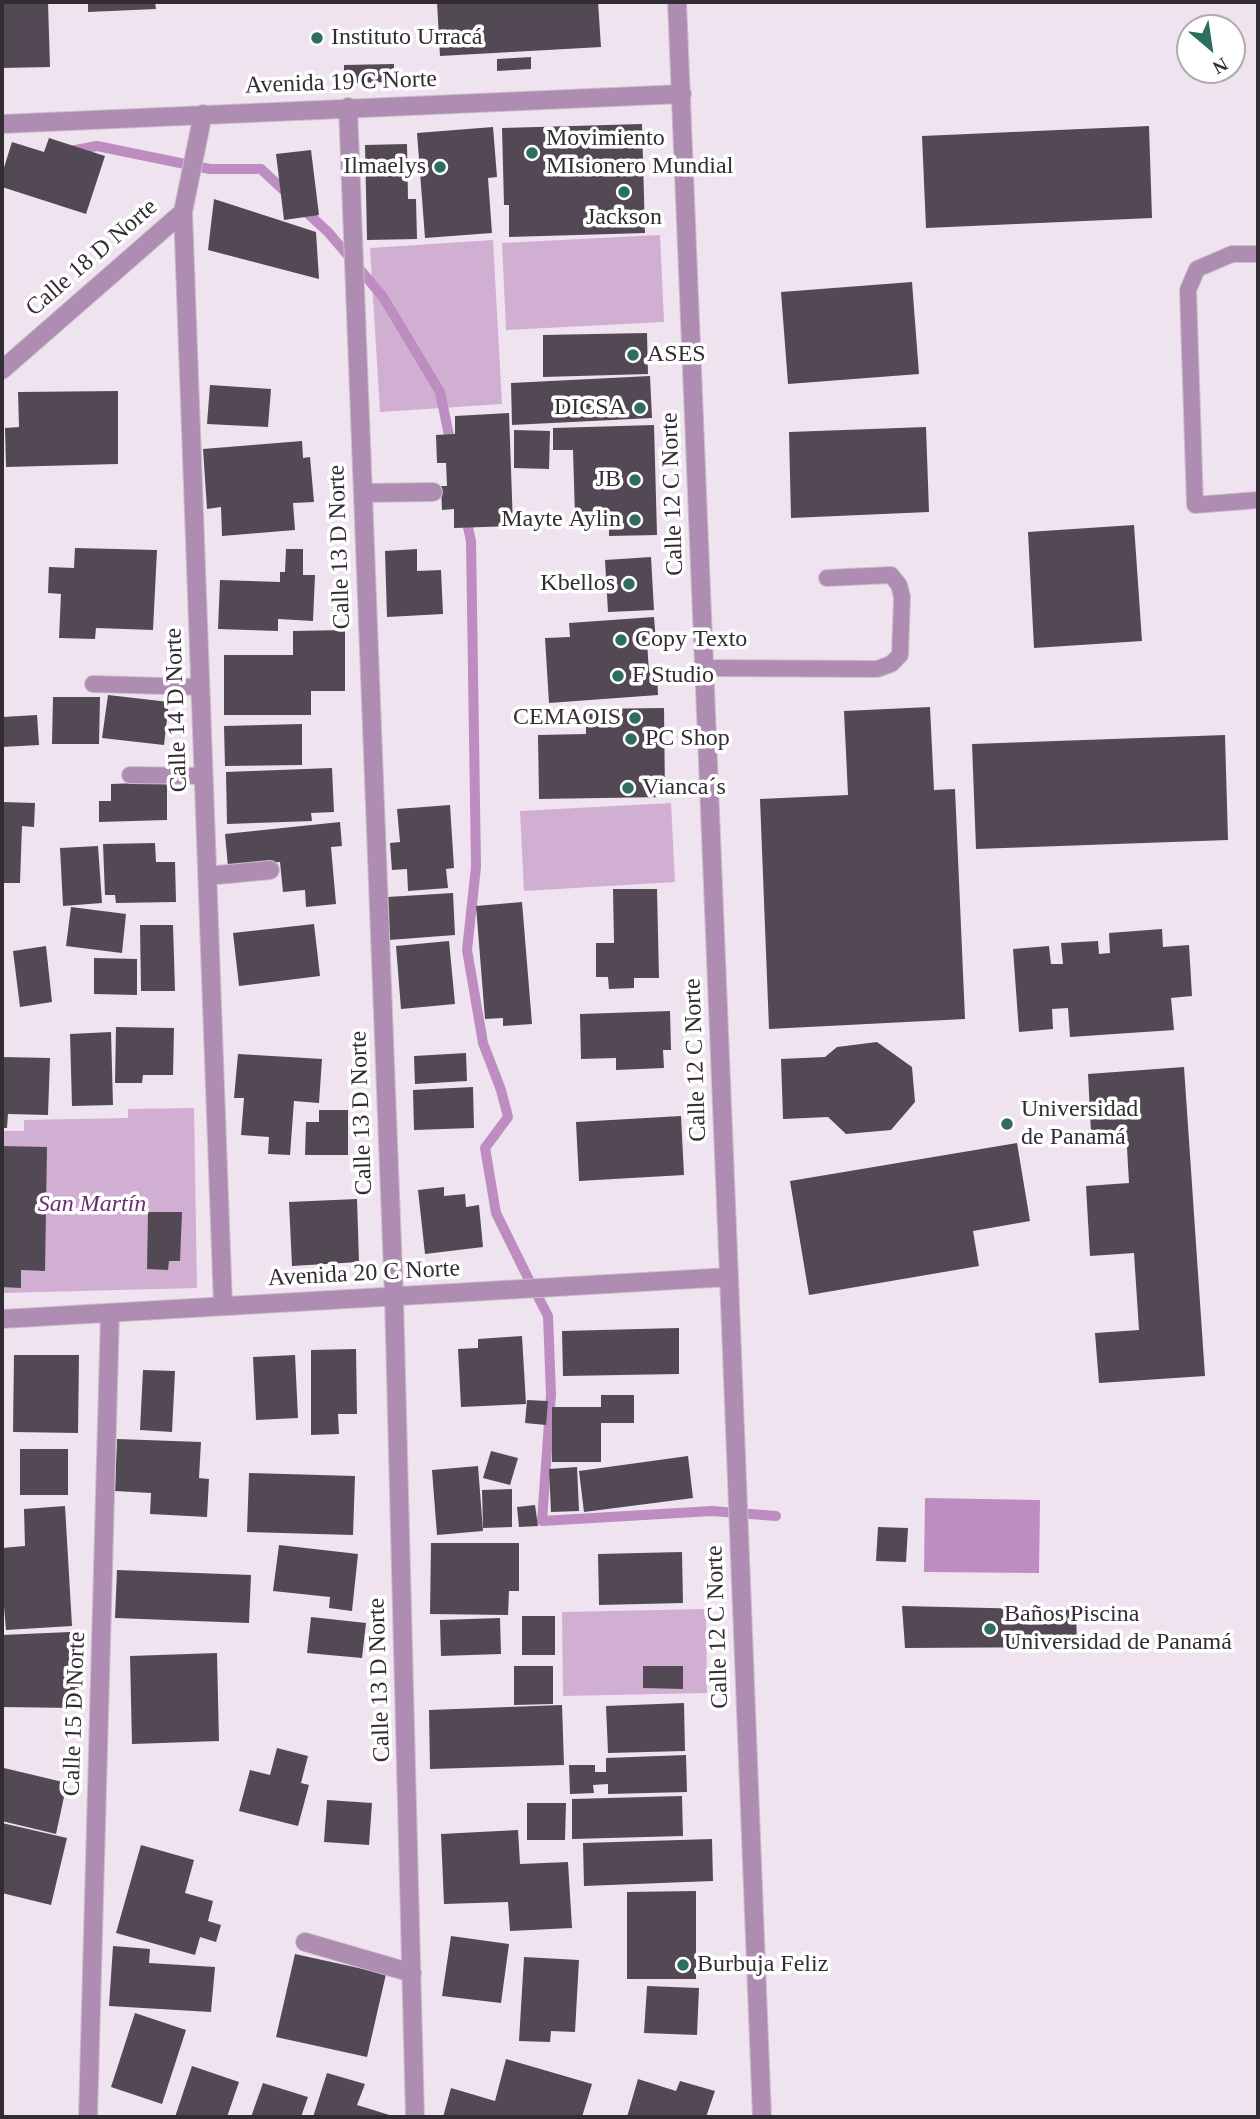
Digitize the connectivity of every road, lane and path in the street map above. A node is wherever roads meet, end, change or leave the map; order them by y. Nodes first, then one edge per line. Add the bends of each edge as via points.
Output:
1 (677, 2) edge
2 (681, 93) junction
3 (348, 107) junction
4 (202, 114) junction
5 (2, 124) edge
6 (183, 212) junction
7 (1258, 254) edge
8 (2, 370) edge
9 (433, 492) dead end
10 (363, 493) junction
11 (1258, 500) edge
12 (827, 578) dead end
13 (705, 668) junction
14 (93, 684) dead end
15 (200, 687) junction
16 (130, 775) dead end
17 (204, 776) junction
18 (270, 870) dead end
19 (207, 876) junction
20 (729, 1277) junction
21 (394, 1297) junction
22 (223, 1306) junction
23 (110, 1313) junction
24 (2, 1319) edge
25 (304, 1942) dead end
26 (412, 1973) junction
27 (88, 2117) edge
28 (415, 2117) edge
29 (762, 2117) edge

1 - 2 street, Calle 12 C Norte
2 - 3 street, Avenida 19 C Norte
2 - 13 street, Calle 12 C Norte
3 - 4 street, Avenida 19 C Norte
3 - 10 street, Calle 13 D Norte
4 - 5 street, Avenida 19 C Norte
4 - 6 street, Calle 14 D Norte
6 - 8 street, Calle 18 D Norte
6 - 15 street, Calle 14 D Norte
7 - 11 lane via 1232,254 1197,270 1188,290 1195,505
9 - 10 street
10 - 21 street, Calle 13 D Norte
12 - 13 lane via 891,575 899,584 900,655 891,664 877,669
13 - 20 street, Calle 12 C Norte
14 - 15 lane
15 - 17 street, Calle 14 D Norte
16 - 17 lane
17 - 19 street, Calle 14 D Norte
18 - 19 street
19 - 22 street, Calle 14 D Norte
20 - 21 street, Avenida 20 C Norte
20 - 29 street, Calle 12 C Norte
21 - 22 street, Avenida 20 C Norte
21 - 26 street, Calle 13 D Norte
22 - 23 street, Avenida 20 C Norte
23 - 24 street, Avenida 20 C Norte
23 - 27 street, Calle 15 D Norte
25 - 26 street
26 - 28 street, Calle 13 D Norte

